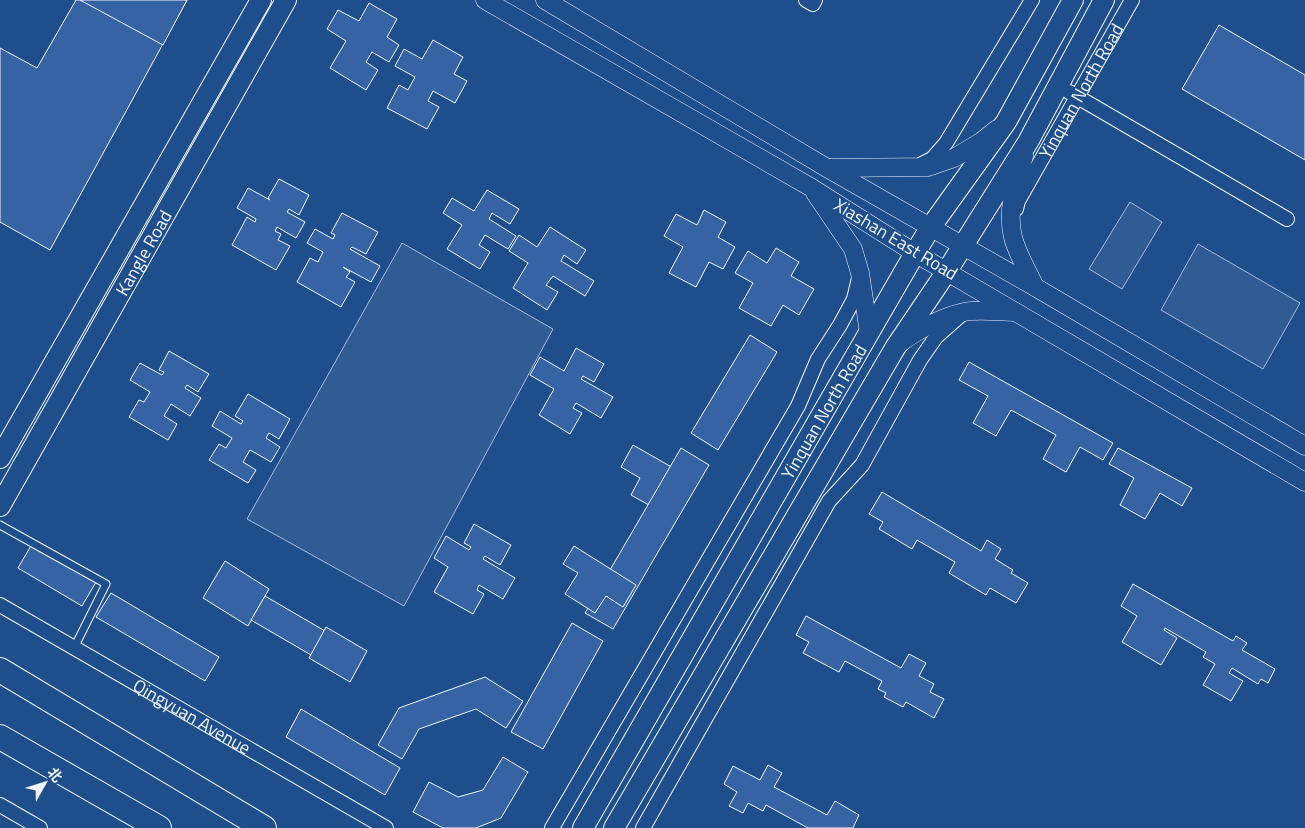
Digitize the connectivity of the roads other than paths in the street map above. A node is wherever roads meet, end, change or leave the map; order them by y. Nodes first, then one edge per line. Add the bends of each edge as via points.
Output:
1 (261, 0) edge
2 (286, 0) edge
3 (485, 0) edge
4 (545, 0) edge
5 (806, 0) edge
6 (815, 0) edge
7 (1032, 0) edge
8 (1073, 0) edge
9 (1104, 0) edge
10 (1132, 0) edge
11 (1058, 84) junction
12 (1076, 96) junction
13 (1006, 122) junction
14 (1028, 142) junction
15 (827, 168) junction
16 (908, 169) junction
17 (812, 188) junction
18 (1286, 219) dead end
19 (930, 228) junction
20 (1013, 237) junction
21 (962, 246) junction
22 (916, 253) junction
23 (947, 271) junction
24 (860, 272) junction
25 (1035, 287) junction
26 (966, 312) junction
27 (1015, 312) junction
28 (869, 333) junction
29 (895, 348) junction
30 (1305, 446) edge
31 (0, 458) edge
32 (1305, 482) edge
33 (0, 506) edge
34 (0, 525) edge
35 (0, 605) edge
36 (74, 648) junction
37 (0, 670) edge
38 (0, 737) edge
39 (0, 805) edge
40 (40, 828) edge
41 (159, 828) edge
42 (264, 828) edge
43 (386, 828) edge
44 (552, 828) edge
45 (583, 828) edge
46 (614, 828) edge
47 (643, 828) edge

1 - 31 main road, Kangle Road
2 - 33 main road, Kangle Road
3 - 17 street, Xiashan East Road
4 - 15 street, Xiashan East Road
5 - 6 street via 813,4
7 - 16 street via 940,151 928,161
8 - 13 main road, Yinquan North Road
9 - 11 main road, Yinquan North Road
10 - 12 street, Yinquan North Road
11 - 12 street
11 - 14 main road, Yinquan North Road
12 - 18 street
12 - 20 street, Yinquan North Road via 1018,201
13 - 16 street via 954,158 928,167
13 - 19 main road, Yinquan North Road
14 - 20 street via 1010,209
14 - 21 main road, Yinquan North Road
15 - 16 street
15 - 19 street, Xiashan East Road
17 - 22 street, Xiashan East Road
17 - 24 street via 853,250
19 - 21 street, Xiashan East Road
19 - 22 main road, Yinquan North Road
20 - 25 street
21 - 23 main road, Yinquan North Road
21 - 25 street, Xiashan East Road
22 - 23 street, Xiashan East Road
22 - 28 main road, Yinquan North Road
23 - 27 street, Xiashan East Road
23 - 29 main road, Yinquan North Road
24 - 28 street
24 - 44 street, Yinquan North Road via 854,300 818,359 798,406
25 - 30 street, Xiashan East Road
26 - 27 street
26 - 29 street via 911,335
26 - 47 street via 936,337 862,465 829,501
27 - 32 street, Xiashan East Road
28 - 45 main road, Yinquan North Road
29 - 46 main road, Yinquan North Road
34 - 36 lane via 106,584
35 - 36 street, Qingyuan Avenue
36 - 43 street, Qingyuan Avenue
37 - 42 highway
38 - 41 highway
39 - 40 street

